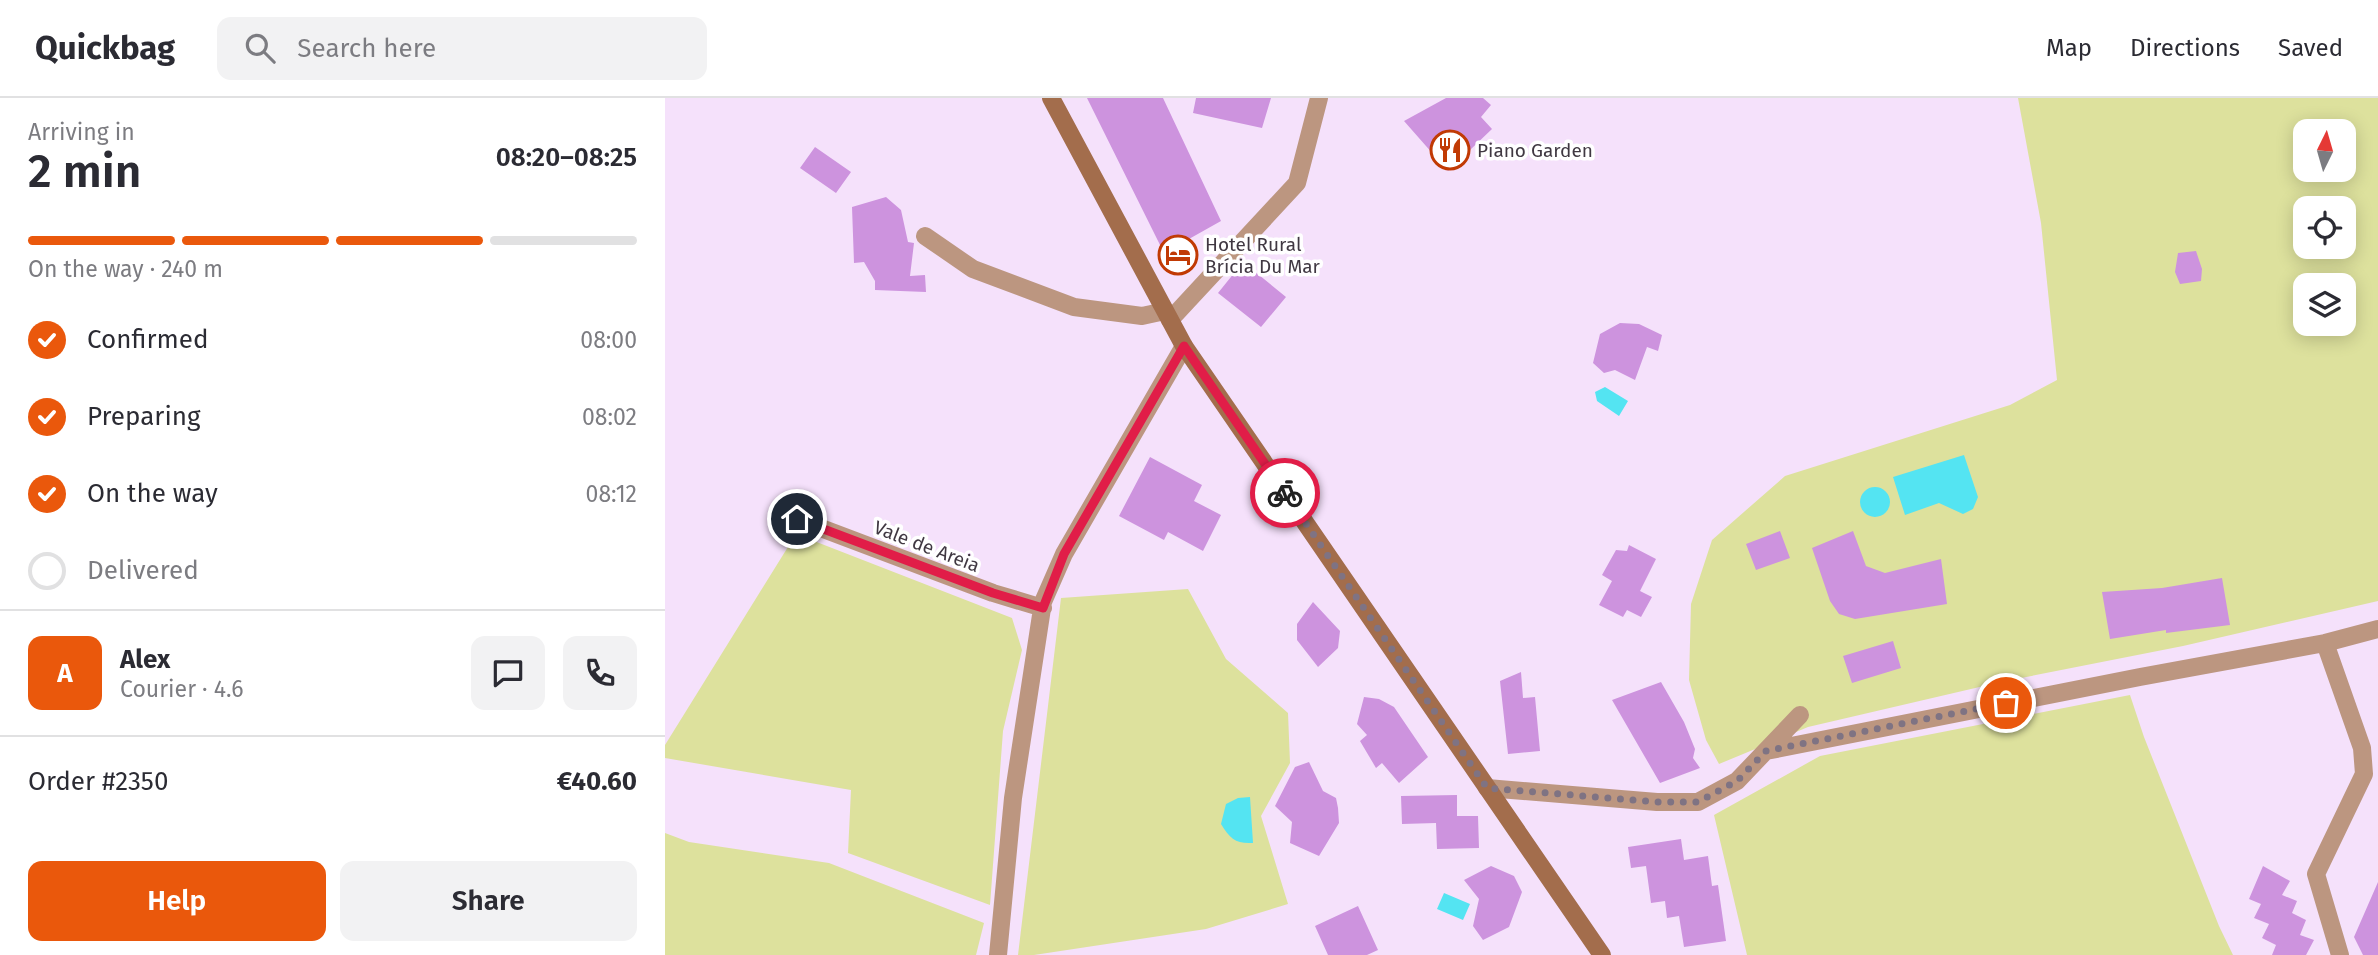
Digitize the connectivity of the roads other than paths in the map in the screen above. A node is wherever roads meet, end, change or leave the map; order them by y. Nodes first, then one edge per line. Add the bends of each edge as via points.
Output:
1 (1051, 98) edge
2 (1319, 98) edge
3 (925, 236) dead end
4 (1167, 316) junction
5 (1184, 346) junction
6 (797, 519) dead end
7 (1043, 608) junction
8 (2378, 629) edge
9 (2325, 643) junction
10 (1800, 715) dead end
11 (1766, 751) junction
12 (1487, 788) junction
13 (999, 955) edge
14 (1602, 955) edge
15 (2340, 955) edge

1 - 4 street
2 - 4 street via 1297,183
3 - 4 street via 973,269 1074,307
4 - 5 street
5 - 7 street via 1064,554
5 - 12 street
6 - 7 street, Vale de Areia
7 - 13 street via 1013,798
8 - 9 street
9 - 11 street
9 - 15 street via 2362,748 2364,774 2316,874
10 - 11 street
11 - 12 street via 1737,781 1698,802
12 - 14 street

